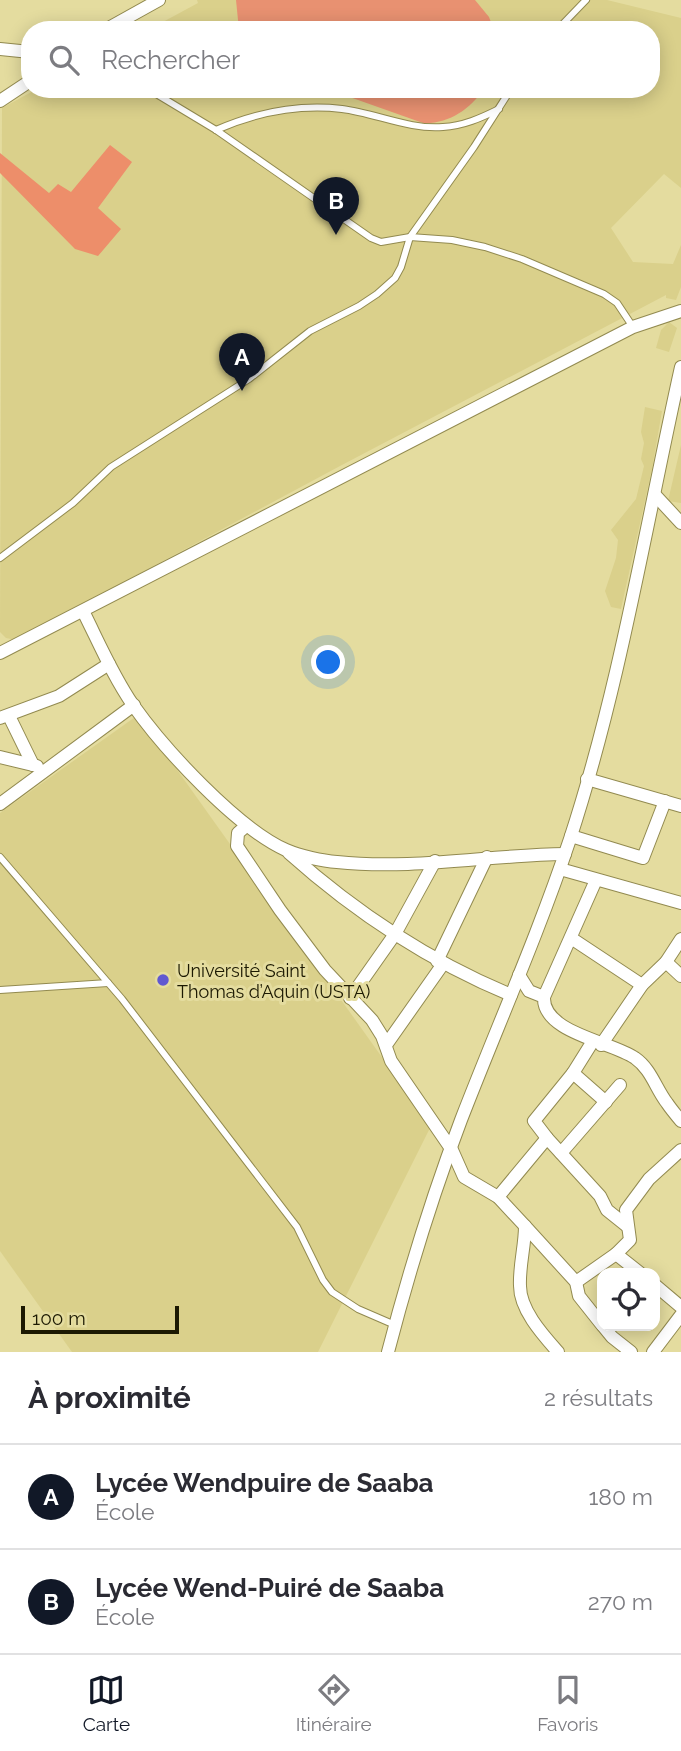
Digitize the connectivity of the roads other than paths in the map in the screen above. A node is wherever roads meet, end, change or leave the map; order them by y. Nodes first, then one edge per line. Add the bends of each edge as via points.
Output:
1 (159, 0) edge
2 (586, 0) edge
3 (121, 21) edge
4 (566, 21) edge
5 (0, 50) edge
6 (21, 51) edge
7 (21, 86) edge
8 (163, 98) edge
9 (506, 98) edge
10 (0, 101) edge
11 (500, 109) junction
12 (216, 130) junction
13 (410, 237) junction
14 (681, 311) edge
15 (633, 327) junction
16 (681, 367) edge
17 (677, 407) edge
18 (656, 496) junction
19 (681, 523) edge
20 (0, 558) edge
21 (83, 611) junction
22 (1, 652) edge
23 (108, 664) junction
24 (134, 705) junction
25 (4, 717) edge
26 (0, 757) edge
27 (33, 765) junction
28 (47, 770) junction
29 (587, 779) junction
30 (665, 800) junction
31 (0, 804) edge
32 (681, 806) edge
33 (246, 826) junction
34 (571, 836) junction
35 (286, 850) junction
36 (565, 854) junction
37 (0, 857) edge
38 (487, 857) junction
39 (435, 861) junction
40 (560, 869) junction
41 (596, 880) junction
42 (681, 903) edge
43 (395, 933) junction
44 (571, 938) junction
45 (681, 939) edge
46 (440, 962) junction
47 (666, 962) junction
48 (519, 975) junction
49 (681, 976) edge
50 (107, 983) junction
51 (642, 985) junction
52 (0, 990) edge
53 (511, 995) junction
54 (544, 997) junction
55 (350, 998) junction
56 (597, 1043) junction
57 (386, 1045) junction
58 (573, 1073) junction
59 (620, 1085) dead end
60 (606, 1102) junction
61 (681, 1121) edge
62 (547, 1138) junction
63 (452, 1150) junction
64 (681, 1150) edge
65 (561, 1153) junction
66 (498, 1197) junction
67 (525, 1226) junction
68 (627, 1226) junction
69 (616, 1254) junction
70 (634, 1268) edge
71 (576, 1282) junction
72 (660, 1289) edge
73 (681, 1307) edge
74 (681, 1315) edge
75 (597, 1318) edge
76 (395, 1325) junction
77 (609, 1331) edge
78 (388, 1352) edge
79 (558, 1352) edge
80 (631, 1352) edge
81 (653, 1352) edge

1 - 3 street
2 - 4 lane
5 - 6 street
7 - 10 street
8 - 12 lane
9 - 11 lane
11 - 12 lane via 443,127 340,109 287,109 243,118
11 - 13 lane
12 - 13 lane via 371,238 381,242
13 - 15 lane via 452,240 522,259 604,294 617,303
13 - 20 lane via 395,278 377,294 310,331 249,379 111,467 73,503
14 - 15 street
15 - 21 street
16 - 17 street
17 - 18 street
18 - 19 street
18 - 29 street
21 - 22 street
21 - 23 street
23 - 24 street
23 - 25 street via 59,696
24 - 28 street
24 - 33 street via 182,764
25 - 27 street
26 - 27 street
27 - 28 street
28 - 31 street
29 - 30 street
29 - 34 street
30 - 32 street
30 - 34 street via 643,858
33 - 35 street
33 - 55 street via 237,835 237,846
34 - 36 street
35 - 39 street via 336,862
35 - 43 street via 322,882
36 - 38 street
36 - 40 street
37 - 50 lane
38 - 39 street
38 - 46 street
39 - 43 street
40 - 41 street
40 - 48 street
41 - 42 street
41 - 44 street
43 - 46 street
43 - 55 street
44 - 51 street
44 - 54 street
45 - 47 street
46 - 53 street
46 - 57 street
47 - 49 street
47 - 51 street
48 - 53 street
48 - 54 street via 529,991
50 - 52 lane
50 - 76 lane via 297,1227 332,1292
51 - 56 street
53 - 63 street
54 - 56 street via 543,1005 551,1016
55 - 57 street via 372,1020
56 - 58 street
56 - 61 street via 635,1058
57 - 63 street via 391,1062
58 - 60 street
58 - 62 street via 534,1121
59 - 60 street
60 - 65 street
62 - 65 street
62 - 66 street
63 - 66 street via 464,1177
63 - 76 street
64 - 68 street via 635,1195 626,1210
65 - 68 street via 607,1210
66 - 67 street
67 - 71 street
67 - 79 street via 521,1296 526,1310
68 - 69 street via 629,1240
69 - 70 street
69 - 71 street
71 - 75 street via 579,1296
72 - 73 street
74 - 81 street
76 - 78 street
77 - 80 street

